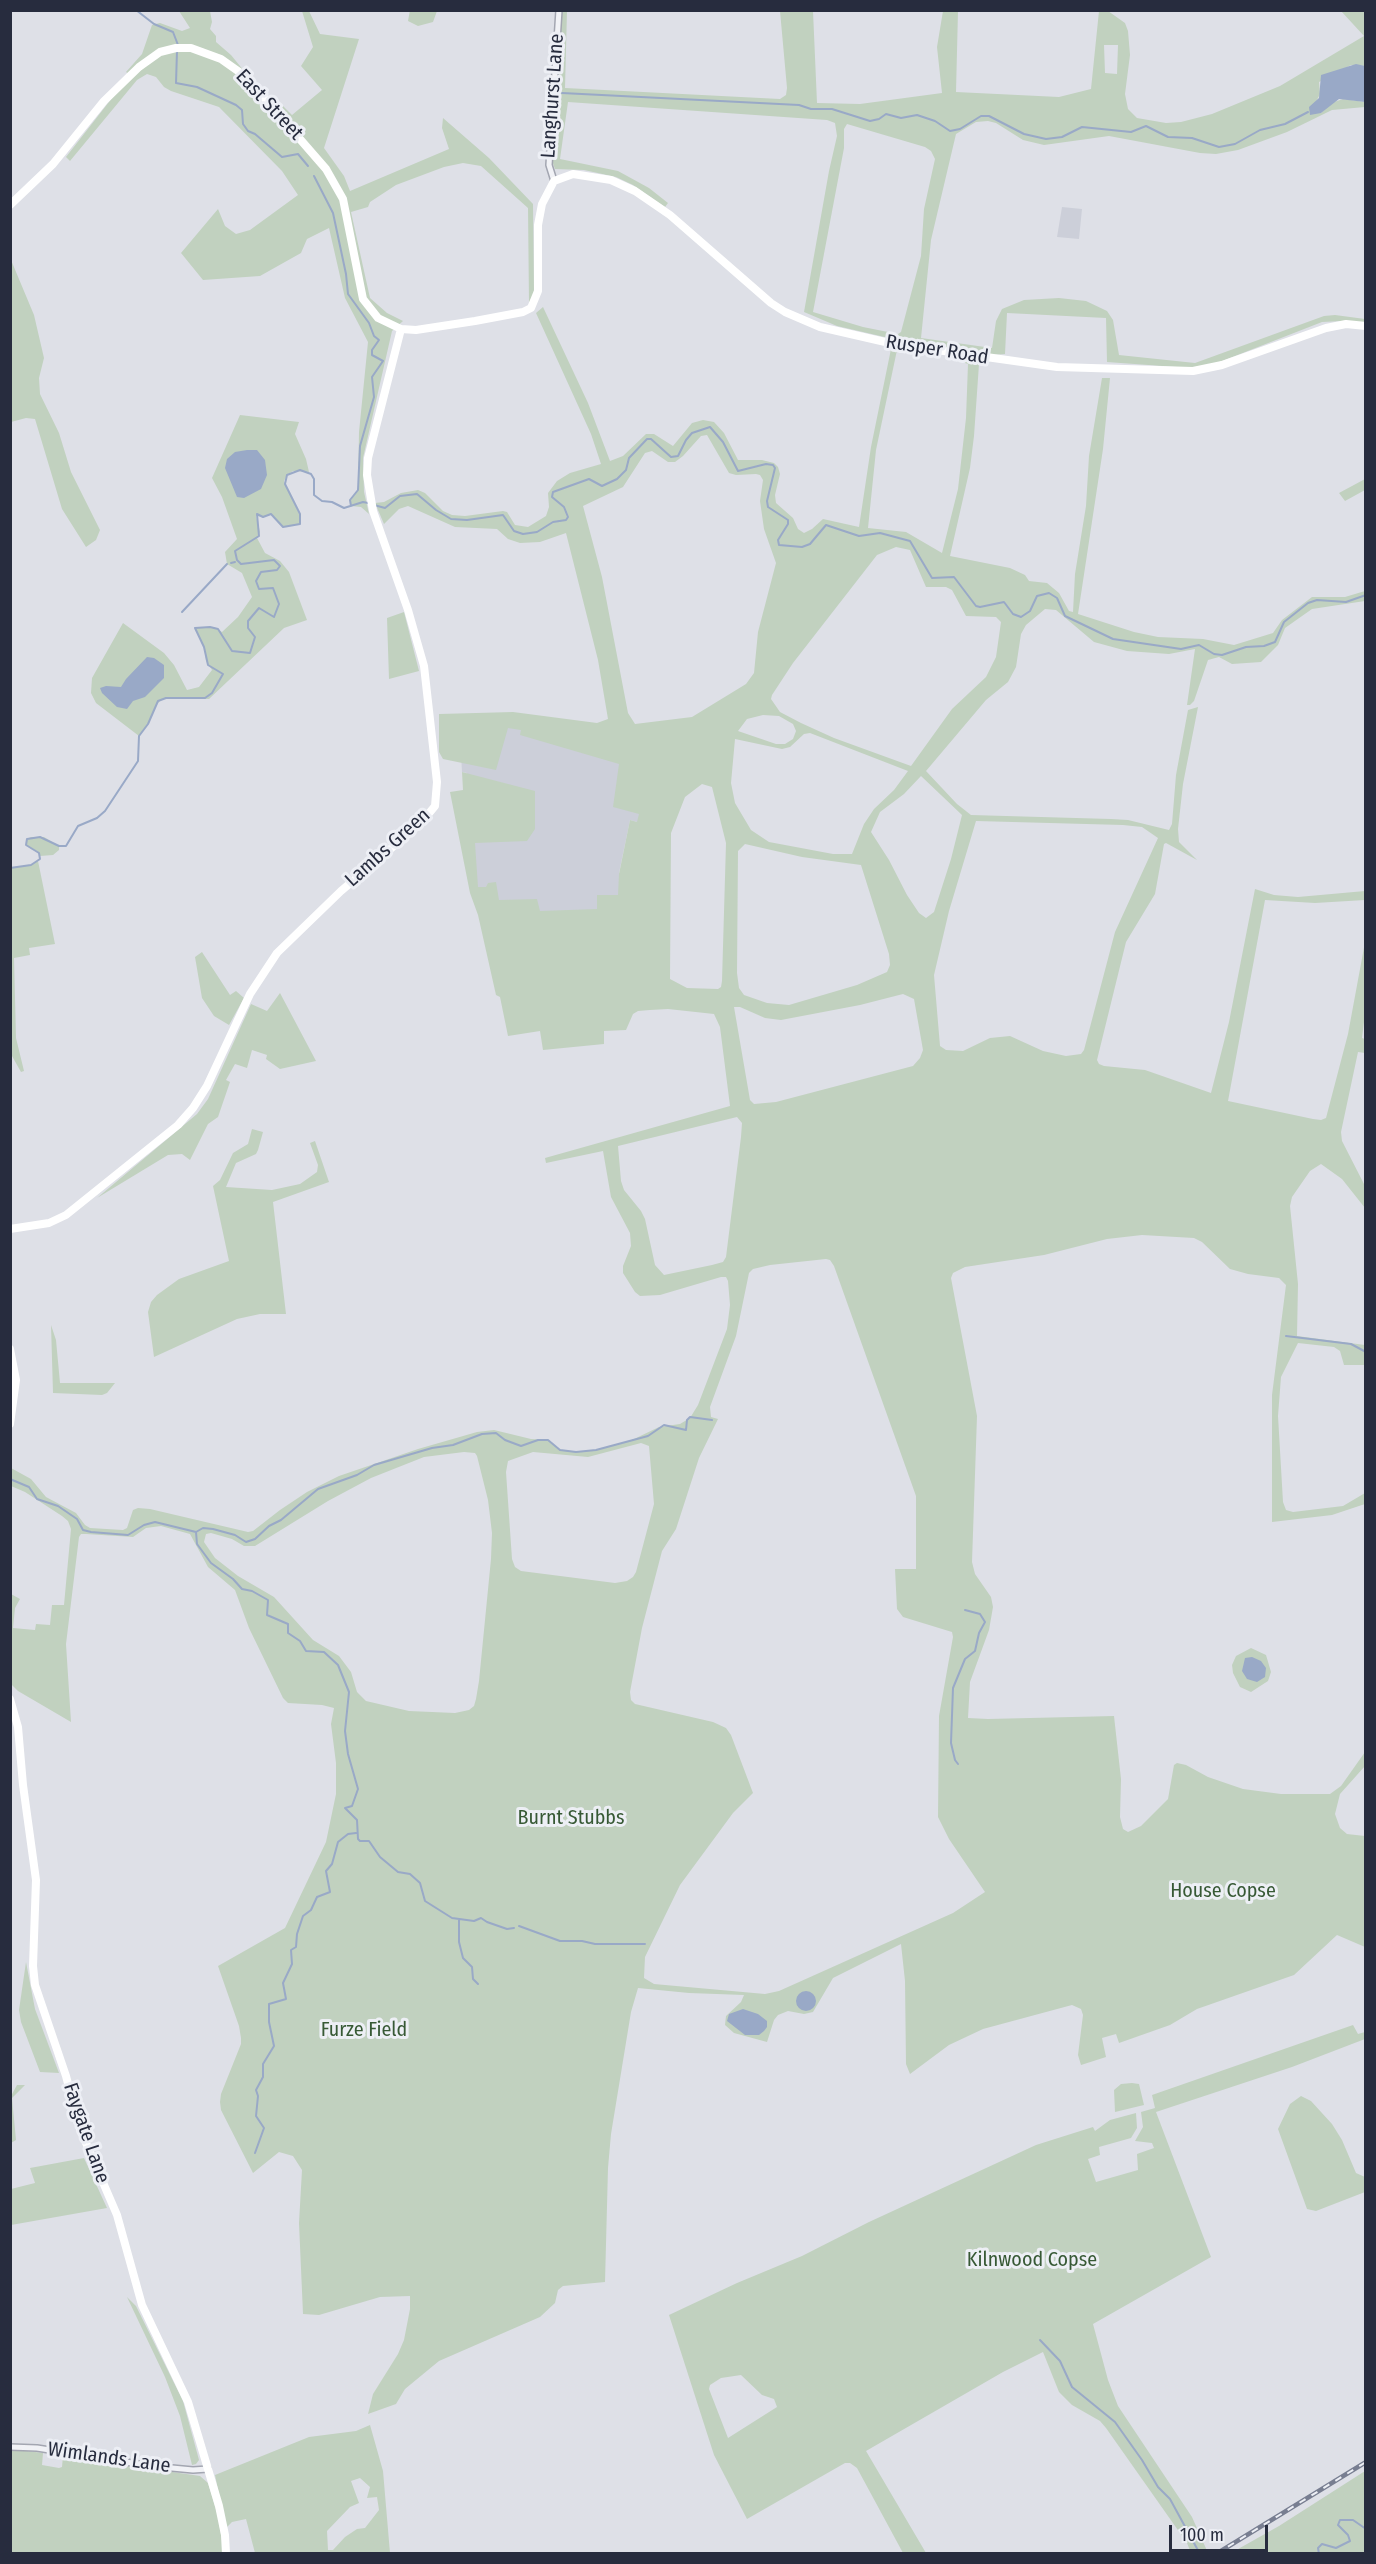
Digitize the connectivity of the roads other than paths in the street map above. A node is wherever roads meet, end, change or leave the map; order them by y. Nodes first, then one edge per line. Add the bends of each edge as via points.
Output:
1 (559, 10) edge
2 (554, 181) junction
3 (10, 205) edge
4 (1365, 326) edge
5 (401, 329) junction
6 (10, 1229) edge
7 (10, 1349) edge
8 (10, 1424) edge
9 (10, 1699) edge
10 (10, 2447) edge
11 (208, 2469) junction
12 (226, 2553) edge

1 - 2 street, Langhurst Lane via 549,165
2 - 4 street, Rusper Road via 577,174 623,183 670,215 785,312 826,328 894,344 1057,367 1193,371 1222,365 1326,328
2 - 5 street via 541,208 538,291 531,308 464,323
3 - 5 street, East Street via 53,164 94,112 139,67 156,54 178,48 205,52 238,70 326,169 343,199 363,299 378,318
5 - 6 street, Lambs Green via 368,458 367,476 373,511 424,666 437,782 435,806 277,953 250,994 207,1086 178,1125 66,1215 49,1223
7 - 8 street via 16,1380
9 - 11 street, Faygate Lane via 18,1727 36,1880 33,1966 37,1991 80,2129 117,2216 142,2305 186,2396
10 - 11 street, Wimlands Lane via 151,2466
11 - 12 street, Faygate Lane via 223,2524

